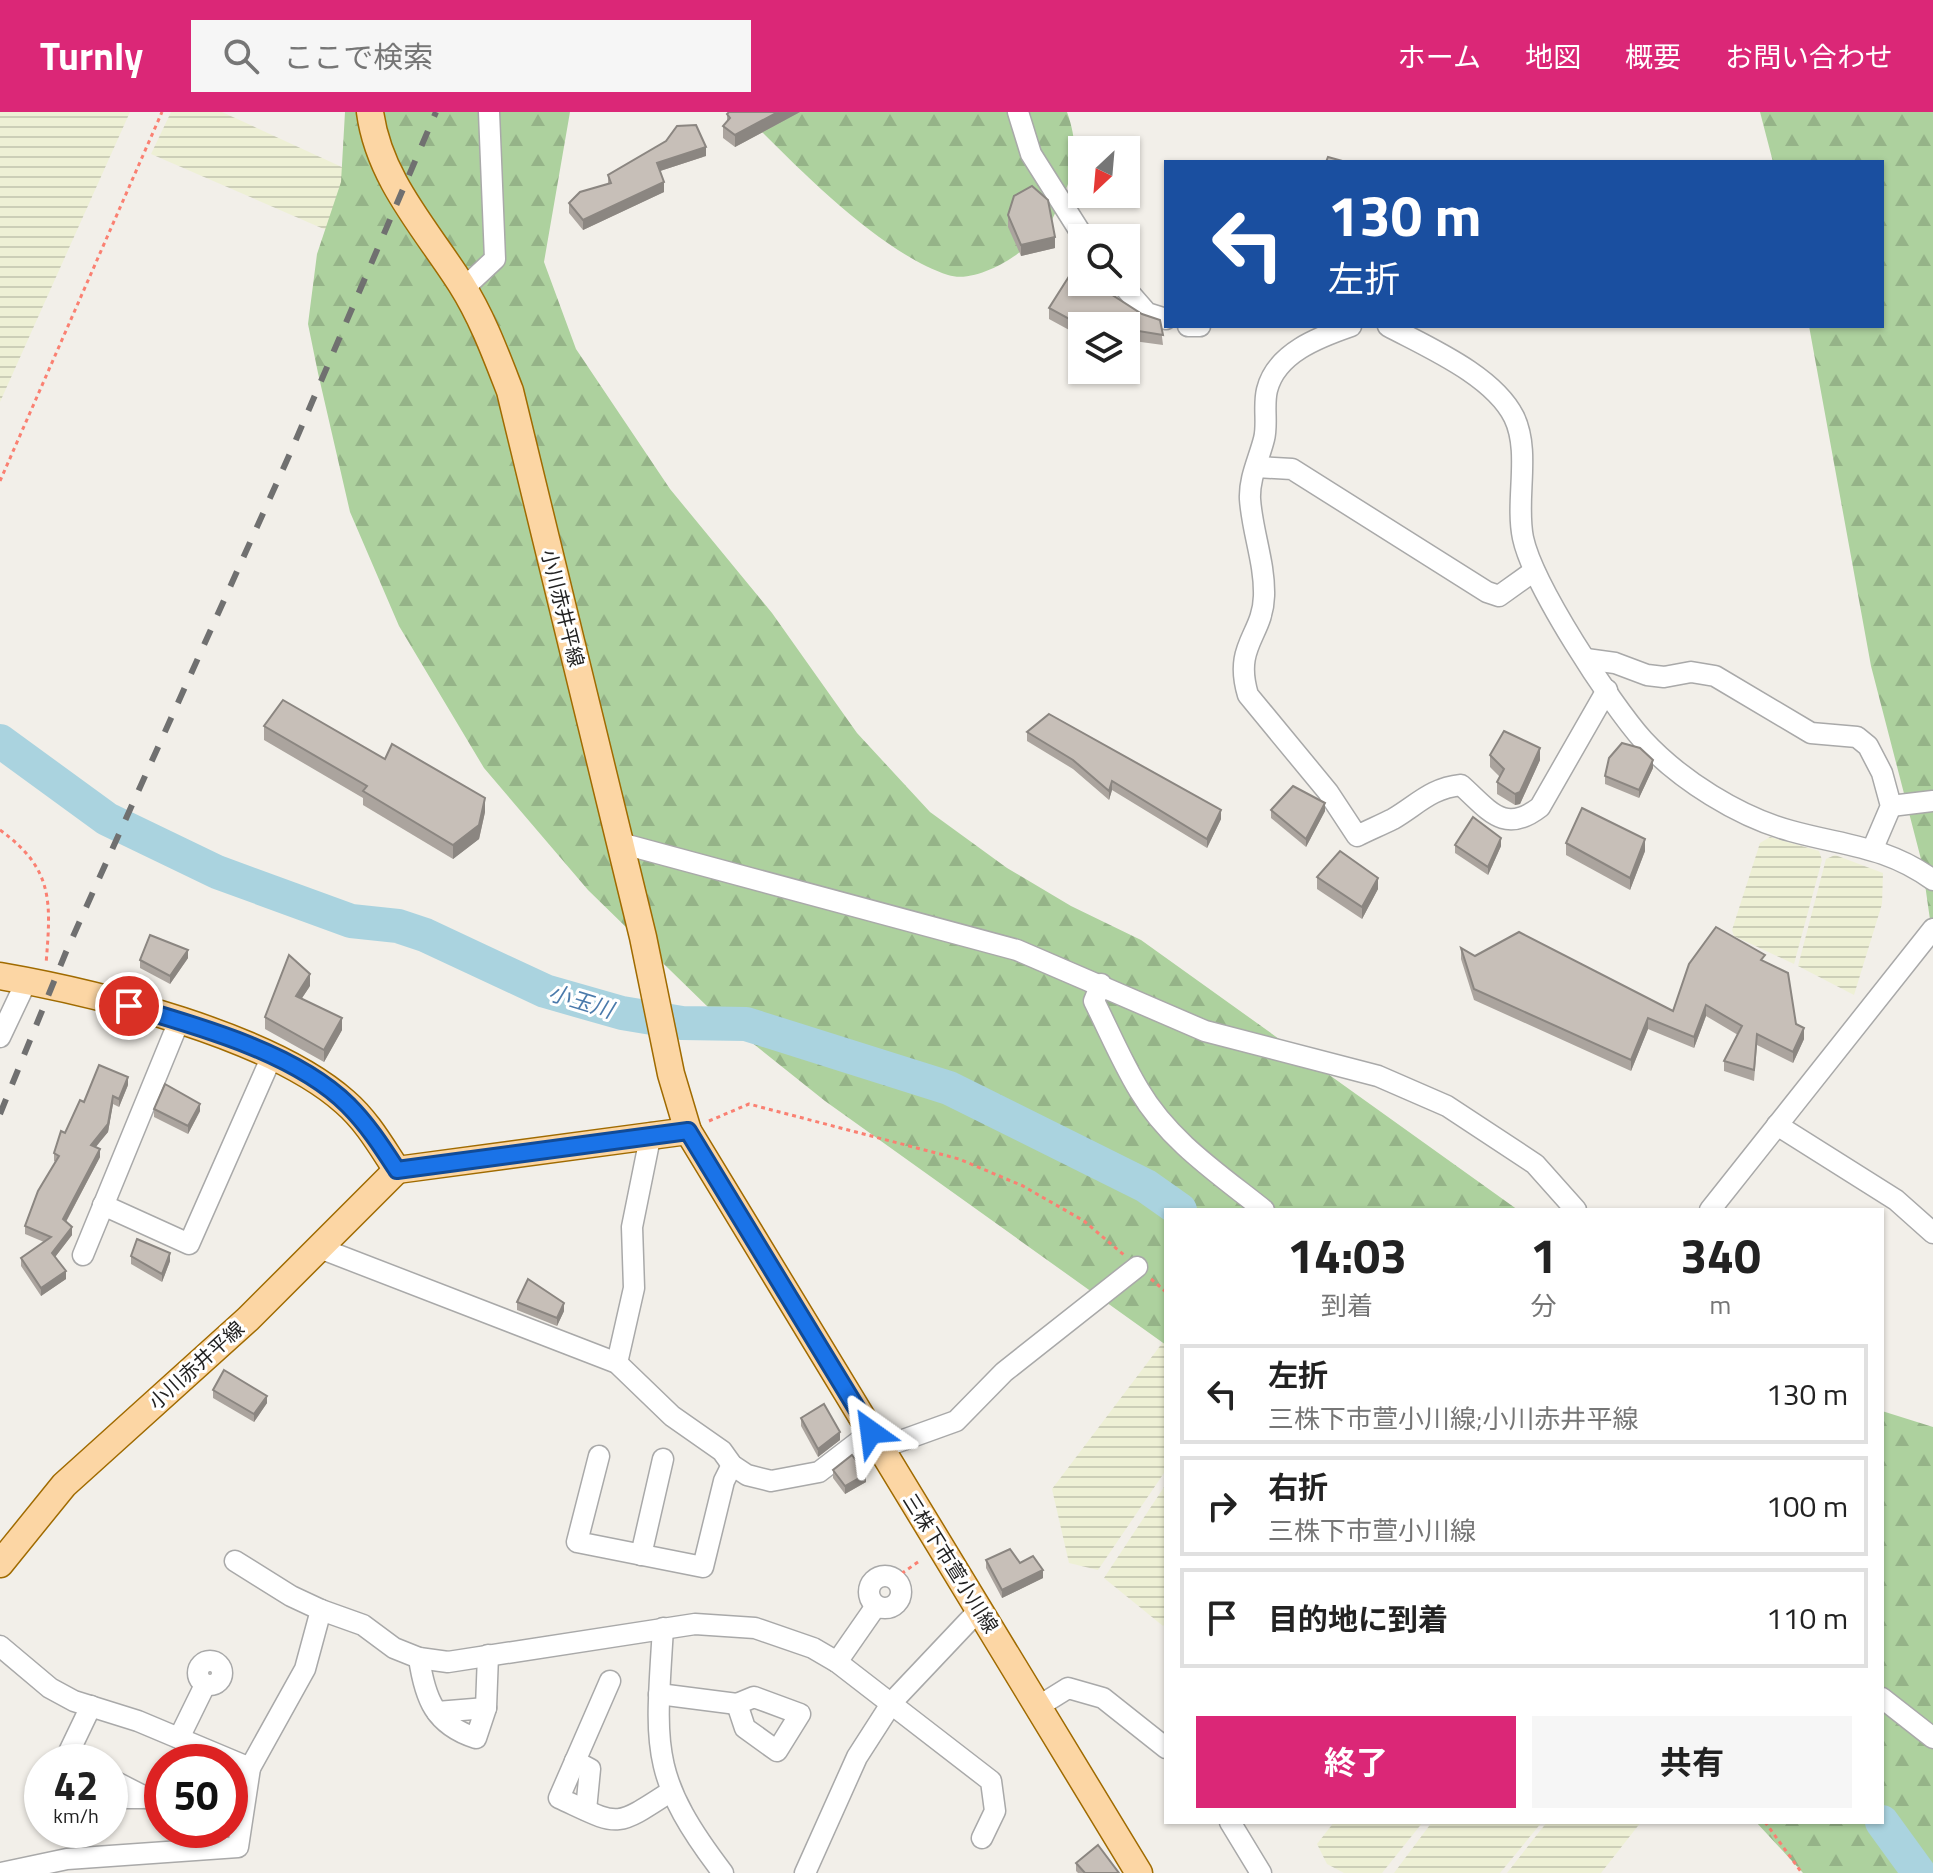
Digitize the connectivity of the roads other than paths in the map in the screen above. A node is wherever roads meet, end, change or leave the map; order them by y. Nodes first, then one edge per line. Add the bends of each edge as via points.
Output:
1 (370, 112) edge
2 (489, 112) edge
3 (1018, 112) edge
4 (1075, 224) edge
5 (464, 288) junction
6 (1132, 296) edge
7 (1164, 318) edge
8 (1345, 328) edge
9 (1392, 328) edge
10 (1256, 467) junction
11 (1534, 571) junction
12 (1586, 659) junction
13 (1607, 690) junction
14 (1933, 801) edge
15 (1891, 806) junction
16 (620, 843) junction
17 (1873, 848) junction
18 (1933, 880) edge
19 (1933, 929) edge
20 (0, 976) edge
21 (34, 982) junction
22 (1101, 984) junction
23 (179, 1021) junction
24 (0, 1037) edge
25 (272, 1056) junction
26 (1777, 1125) junction
27 (688, 1131) junction
28 (651, 1133) junction
29 (397, 1170) junction
30 (103, 1205) junction
31 (1261, 1208) edge
32 (1574, 1208) edge
33 (1712, 1208) edge
34 (1933, 1233) edge
35 (317, 1247) junction
36 (83, 1255) dead end
37 (1137, 1267) road end
38 (617, 1363) junction
39 (876, 1440) junction
40 (599, 1456) dead end
41 (663, 1459) dead end
42 (732, 1465) junction
43 (641, 1555) junction
44 (235, 1561) dead end
45 (0, 1564) edge
46 (895, 1578) road end
47 (980, 1609) junction
48 (321, 1610) junction
49 (663, 1628) junction
50 (0, 1646) edge
51 (488, 1655) junction
52 (419, 1658) junction
53 (837, 1662) junction
54 (610, 1681) dead end
55 (205, 1685) dead end
56 (659, 1694) junction
57 (1884, 1700) edge
58 (893, 1701) junction
59 (737, 1704) dead end
60 (91, 1706) junction
61 (1039, 1706) junction
62 (486, 1708) junction
63 (437, 1712) junction
64 (179, 1738) junction
65 (1933, 1738) edge
66 (76, 1744) edge
67 (1164, 1747) edge
68 (250, 1768) junction
69 (670, 1792) junction
70 (1231, 1824) edge
71 (982, 1838) dead end
72 (1, 1873) edge
73 (723, 1873) edge
74 (805, 1873) edge
75 (1139, 1873) edge
76 (1261, 1873) edge

1 - 5 main road, 小川赤井平線 via 387,172
2 - 5 street via 495,259
3 - 4 street via 1031,154
5 - 16 main road, 小川赤井平線 via 510,391
6 - 7 street via 1147,313
8 - 10 street via 1313,339 1275,373 1267,391 1265,437
9 - 11 street via 1458,364 1488,387 1514,418 1521,449 1523,538
10 - 11 street via 1292,469 1487,592 1499,596
10 - 13 street via 1250,502 1264,599 1244,650 1243,679 1248,695 1357,836 1428,793 1450,786 1461,785 1507,821 1524,819 1540,807
11 - 12 street
12 - 13 street
12 - 15 street via 1647,675 1715,676 1811,733 1857,737 1882,773
13 - 17 street via 1642,739 1677,771 1756,819
14 - 15 street
15 - 17 street
16 - 22 street via 1017,950
16 - 27 main road, 小川赤井平線
17 - 18 street via 1906,860
19 - 26 street
20 - 21 main road
21 - 23 main road
21 - 24 street
22 - 31 street via 1094,1001 1144,1097 1193,1154
22 - 32 street via 1205,1031 1378,1076 1447,1106 1535,1164
23 - 25 main road
23 - 30 street
25 - 29 main road via 346,1103
25 - 30 street via 189,1244
26 - 33 street
26 - 34 street via 1896,1200
27 - 28 main road
27 - 39 main road, 三株下市萱小川線
28 - 29 main road
28 - 38 street via 632,1227 634,1288
29 - 35 main road, 小川赤井平線
30 - 36 street
35 - 38 street
35 - 45 main road, 小川赤井平線 via 248,1319 64,1485
37 - 39 street via 1004,1372 956,1421
38 - 42 street
39 - 42 street via 799,1478 771,1481
39 - 47 main road, 三株下市萱小川線
40 - 43 street via 577,1542
41 - 43 street
42 - 43 street via 703,1567
44 - 48 street
46 - 53 street via 901,1599 893,1607 876,1606
47 - 58 street
47 - 61 main road, 三株下市萱小川線
48 - 52 street via 363,1625 394,1648
48 - 68 street via 305,1669
49 - 51 street
49 - 53 street via 755,1628
49 - 56 street
50 - 60 street via 50,1688
51 - 52 street via 448,1662
51 - 62 street
52 - 63 street via 424,1690
53 - 58 street
54 - 69 street via 575,1761 590,1769 586,1810 606,1819 627,1820
55 - 64 street
56 - 59 street
56 - 69 street via 656,1736
57 - 65 street
58 - 71 street via 991,1781 995,1811
58 - 74 street via 857,1757
60 - 64 street
60 - 66 street
61 - 67 street via 1068,1688 1090,1692
61 - 75 main road, 三株下市萱小川線
62 - 63 street
62 - 63 street via 476,1738 453,1731
64 - 68 street
68 - 72 street via 238,1847 67,1859
69 - 73 street via 692,1833
70 - 76 street

